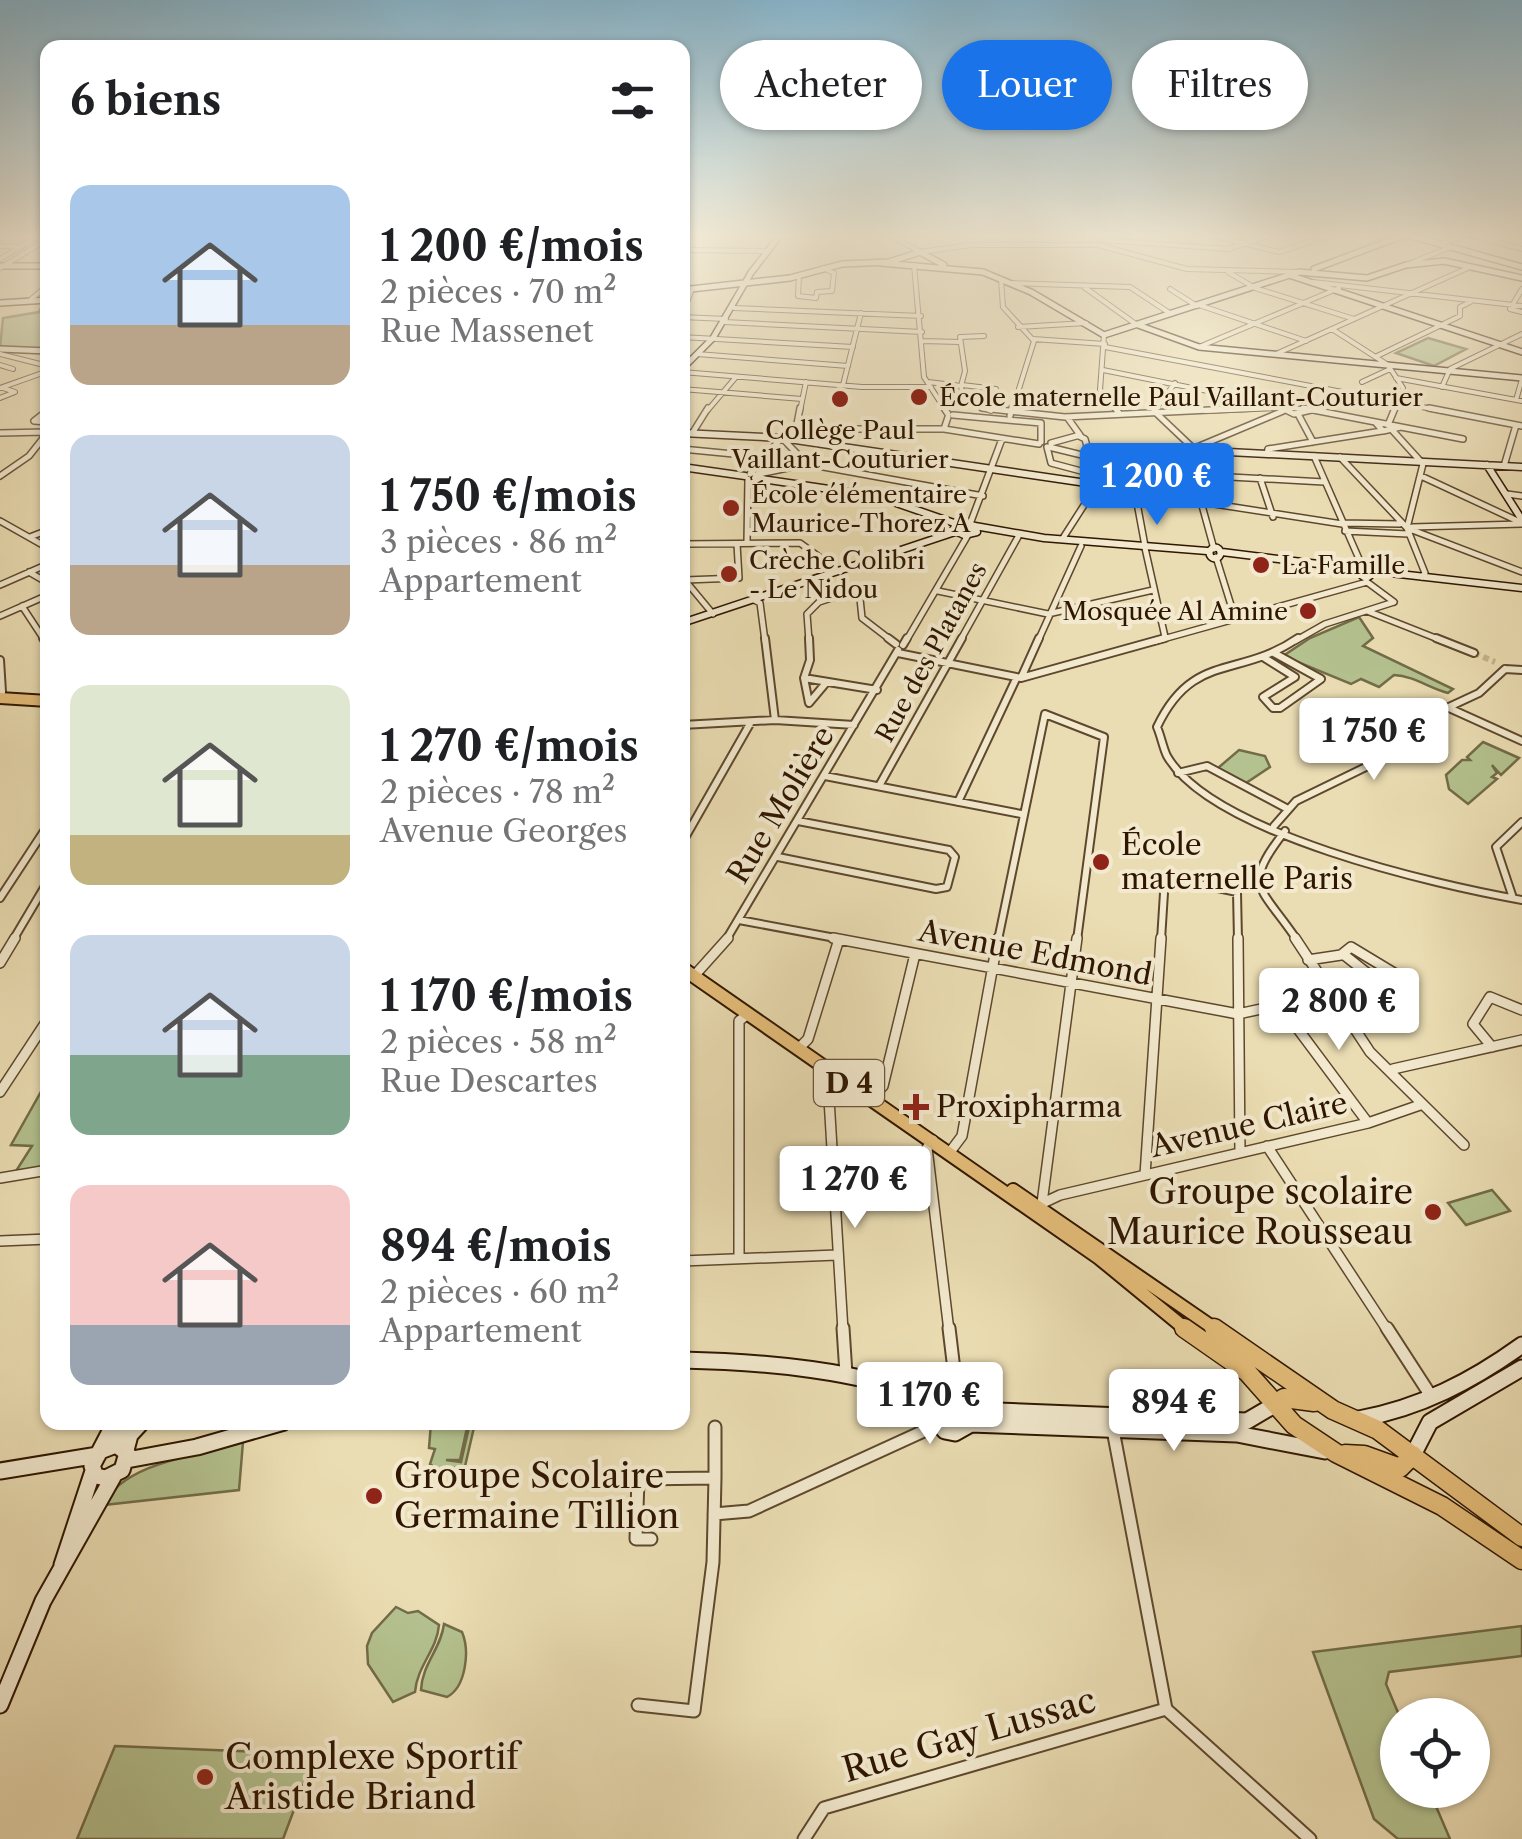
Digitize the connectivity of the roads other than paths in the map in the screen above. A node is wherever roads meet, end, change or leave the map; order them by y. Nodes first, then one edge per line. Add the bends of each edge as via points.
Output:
1 (715, 320) edge
2 (860, 320) edge
3 (921, 320) edge
4 (1013, 320) edge
5 (1082, 320) edge
6 (1130, 320) edge
7 (1153, 320) edge
8 (1240, 320) edge
9 (1262, 320) edge
10 (1352, 320) edge
11 (1424, 320) edge
12 (1452, 320) edge
13 (725, 321) junction
14 (1086, 322) junction
15 (1253, 324) junction
16 (1137, 325) junction
17 (1440, 325) junction
18 (1018, 327) junction
19 (858, 329) junction
20 (1332, 329) junction
21 (922, 332) junction
22 (1522, 334) edge
23 (984, 336) dead end
24 (1105, 336) junction
25 (690, 337) edge
26 (713, 338) junction
27 (1033, 339) junction
28 (922, 340) junction
29 (960, 341) junction
30 (1306, 341) junction
31 (1500, 344) junction
32 (1105, 346) junction
33 (1199, 346) junction
34 (853, 347) junction
35 (40, 350) edge
36 (1522, 352) edge
37 (0, 353) edge
38 (1276, 354) junction
39 (695, 356) junction
40 (690, 357) edge
41 (1375, 357) junction
42 (690, 361) edge
43 (0, 365) edge
44 (40, 366) edge
45 (848, 366) junction
46 (1389, 367) junction
47 (13, 369) dead end
48 (690, 370) edge
49 (1104, 370) junction
50 (40, 371) edge
51 (1448, 371) junction
52 (736, 376) junction
53 (1396, 378) junction
54 (1522, 378) edge
55 (806, 382) junction
56 (1362, 382) dead end
57 (929, 384) junction
58 (1175, 384) junction
59 (843, 385) junction
60 (962, 386) junction
61 (1442, 387) junction
62 (1, 388) edge
63 (690, 389) edge
64 (996, 389) dead end
65 (719, 392) junction
66 (0, 398) edge
67 (802, 399) junction
68 (1519, 401) edge
69 (1398, 402) junction
70 (1279, 408) junction
71 (1311, 410) junction
72 (1154, 411) junction
73 (1119, 413) junction
74 (1298, 414) junction
75 (950, 416) junction
76 (1009, 417) junction
77 (1067, 417) junction
78 (1519, 425) edge
79 (1385, 428) junction
80 (1401, 428) junction
81 (796, 429) junction
82 (944, 429) junction
83 (40, 432) edge
84 (692, 432) joint
85 (1393, 432) junction
86 (0, 433) edge
87 (1079, 436) junction
88 (782, 438) junction
89 (1002, 439) junction
90 (1464, 440) dead end
91 (40, 441) edge
92 (1312, 442) junction
93 (1045, 445) junction
94 (690, 450) edge
95 (1190, 450) junction
96 (1267, 454) junction
97 (1314, 456) junction
98 (765, 457) junction
99 (1340, 457) junction
100 (1422, 462) junction
101 (808, 464) junction
102 (1487, 465) junction
103 (1504, 466) junction
104 (1522, 467) edge
105 (690, 469) edge
106 (992, 470) junction
107 (1193, 475) junction
108 (0, 476) edge
109 (750, 476) junction
110 (1421, 476) junction
111 (1260, 478) junction
112 (1324, 482) junction
113 (1101, 484) junction
114 (1134, 492) junction
115 (1507, 494) junction
116 (983, 496) junction
117 (1522, 496) edge
118 (1201, 504) junction
119 (1273, 516) junction
120 (0, 521) edge
121 (1522, 522) edge
122 (1343, 526) junction
123 (11, 527) junction
124 (956, 528) junction
125 (972, 529) junction
126 (1405, 529) junction
127 (0, 533) edge
128 (40, 533) edge
129 (30, 537) junction
130 (1018, 537) junction
131 (1063, 538) junction
132 (1050, 540) junction
133 (40, 543) edge
134 (690, 544) edge
135 (734, 544) junction
136 (747, 544) junction
137 (1098, 544) junction
138 (1080, 546) junction
139 (1145, 547) junction
140 (1215, 553) junction
141 (40, 567) edge
142 (29, 572) junction
143 (840, 572) junction
144 (1522, 572) edge
145 (1366, 573) junction
146 (40, 578) edge
147 (690, 578) edge
148 (1422, 578) junction
149 (0, 585) edge
150 (690, 585) edge
151 (1152, 590) junction
152 (1522, 590) edge
153 (938, 592) junction
154 (40, 598) edge
155 (754, 600) junction
156 (983, 601) junction
157 (22, 606) junction
158 (1380, 607) junction
159 (1366, 610) junction
160 (713, 614) junction
161 (1048, 614) junction
162 (0, 616) edge
163 (1235, 618) junction
164 (1392, 618) junction
165 (690, 621) edge
166 (40, 633) edge
167 (1165, 637) junction
168 (899, 648) junction
169 (1274, 653) junction
170 (1474, 653) tunnel mouth
171 (1262, 657) junction
172 (0, 660) edge
173 (1495, 662) tunnel mouth
174 (948, 663) junction
175 (1505, 669) junction
176 (1522, 670) edge
177 (804, 678) junction
178 (1018, 679) junction
179 (826, 684) junction
180 (877, 690) junction
181 (1, 698) edge
182 (40, 702) edge
183 (1449, 708) junction
184 (775, 720) junction
185 (751, 722) junction
186 (690, 725) edge
187 (854, 725) junction
188 (1522, 741) edge
189 (1178, 773) junction
190 (825, 776) junction
191 (880, 786) junction
192 (958, 802) junction
193 (1286, 808) junction
194 (1021, 814) junction
195 (798, 821) junction
196 (1522, 822) edge
197 (1274, 826) junction
198 (690, 828) edge
199 (1285, 831) junction
200 (40, 838) edge
201 (778, 856) junction
202 (40, 894) edge
203 (0, 898) edge
204 (1518, 899) edge
205 (739, 920) junction
206 (839, 940) junction
207 (915, 954) junction
208 (1342, 954) junction
209 (1308, 960) junction
210 (0, 962) edge
211 (993, 968) junction
212 (690, 973) edge
213 (690, 978) edge
214 (1073, 983) junction
215 (1322, 996) dead end
216 (1154, 999) junction
217 (1280, 1005) junction
218 (1522, 1010) edge
219 (748, 1014) junction
220 (1238, 1014) junction
221 (40, 1031) edge
222 (1522, 1040) edge
223 (1492, 1047) junction
224 (798, 1048) junction
225 (1392, 1069) junction
226 (835, 1073) junction
227 (0, 1092) edge
228 (871, 1098) junction
229 (1420, 1105) junction
230 (1368, 1123) junction
231 (933, 1140) junction
232 (1267, 1146) junction
233 (1464, 1146) dead end
234 (950, 1152) junction
235 (1240, 1152) junction
236 (40, 1171) edge
237 (1145, 1175) junction
238 (0, 1178) edge
239 (1037, 1207) junction
240 (40, 1239) edge
241 (0, 1241) edge
242 (837, 1255) junction
243 (739, 1258) junction
244 (690, 1261) edge
245 (1522, 1345) edge
246 (690, 1360) edge
247 (1522, 1368) edge
248 (846, 1378) junction
249 (956, 1395) junction
250 (1431, 1396) junction
251 (937, 1400) junction
252 (1276, 1404) junction
253 (1333, 1410) junction
254 (971, 1417) junction
255 (1358, 1419) junction
256 (1111, 1422) junction
257 (938, 1425) junction
258 (716, 1427) dead end
259 (113, 1430) edge
260 (120, 1430) edge
261 (137, 1430) edge
262 (256, 1430) edge
263 (100, 1452) junction
264 (124, 1452) junction
265 (1336, 1453) junction
266 (1414, 1455) junction
267 (0, 1471) edge
268 (93, 1472) junction
269 (112, 1477) junction
270 (715, 1478) junction
271 (714, 1514) junction
272 (1522, 1537) edge
273 (651, 1539) dead end
274 (1522, 1560) edge
275 (61, 1570) junction
276 (0, 1702) edge
277 (638, 1706) dead end
278 (1166, 1709) junction
279 (804, 1839) edge
280 (1310, 1839) edge

1 - 13 street
2 - 19 street
3 - 21 street
4 - 18 street
5 - 14 street
6 - 16 street
7 - 16 street
8 - 15 street
9 - 15 street
10 - 20 street
11 - 17 street
12 - 17 street
13 - 19 street
13 - 26 street
14 - 18 street
14 - 24 street
15 - 30 street
15 - 33 street
16 - 24 street
16 - 33 street
17 - 31 street
17 - 41 street
18 - 27 street
19 - 21 street
19 - 34 street
20 - 30 street
20 - 41 street
21 - 28 street
22 - 31 street
23 - 29 street
24 - 32 street
25 - 26 street
26 - 34 street
26 - 39 street
27 - 32 street
27 - 76 street
28 - 29 street
28 - 57 street
29 - 60 street
30 - 38 street
31 - 36 street
31 - 51 street
32 - 49 street
32 - 69 street
33 - 38 street
34 - 45 street
35 - 37 street
37 - 44 street
38 - 46 street
39 - 40 street
39 - 42 street
39 - 45 street
41 - 46 street
43 - 47 street
45 - 59 street
46 - 51 street
46 - 53 street
46 - 56 street
48 - 52 street
49 - 58 street
49 - 73 street via 1100,390
50 - 62 street
51 - 54 street
51 - 61 street
52 - 55 street
52 - 65 street
53 - 61 street
53 - 69 street via 1403,388
54 - 68 street
55 - 59 street
55 - 67 street
57 - 59 street
57 - 60 street
57 - 75 street
58 - 70 street
58 - 72 street
60 - 64 street
60 - 76 street via 971,406
61 - 68 street
62 - 66 street via 15,392
63 - 65 street
65 - 67 street
65 - 84 street
67 - 81 street
69 - 78 street
69 - 79 street
70 - 71 street
70 - 72 street
70 - 74 street
70 - 95 street
71 - 74 street
71 - 79 street
72 - 73 street
72 - 95 street
73 - 77 street
74 - 92 street
75 - 76 street
75 - 82 street
76 - 77 street
76 - 93 street via 1042,424
77 - 87 street
78 - 103 street
79 - 80 street
79 - 85 street
79 - 92 street
80 - 85 street
80 - 90 street
81 - 82 street
81 - 88 street
82 - 89 street
83 - 86 street
84 - 88 street
85 - 100 street
87 - 93 street
87 - 93 street via 1090,457
88 - 98 street
88 - 101 street
88 - 106 street
89 - 93 street
89 - 106 street, Rue Molière
91 - 108 street
92 - 96 street
93 - 113 street via 1051,463
94 - 98 street
95 - 96 street
95 - 107 street
95 - 113 street
96 - 97 street
97 - 99 street
97 - 112 street
98 - 109 street
99 - 100 street
99 - 126 street
100 - 102 street
100 - 110 street
101 - 109 street
101 - 116 street
102 - 103 street
102 - 115 street
103 - 104 street
105 - 109 street
106 - 113 street
106 - 116 street, Rue Molière
107 - 111 street
107 - 118 street
109 - 124 street via 876,496
109 - 136 street
110 - 121 street
110 - 126 street
111 - 112 street
111 - 119 street
112 - 122 street
113 - 114 street
113 - 131 street
114 - 118 street
114 - 139 street
115 - 117 street
115 - 121 street
116 - 125 street, Rue Molière
118 - 119 street
118 - 140 street
119 - 122 street
120 - 123 street
121 - 126 street
122 - 126 street
122 - 126 street
122 - 145 street
123 - 127 street
123 - 129 street
124 - 125 street
124 - 143 street
125 - 130 street
125 - 132 street
125 - 153 street, Rue Molière
126 - 144 street
126 - 148 street
128 - 129 street
129 - 133 street
130 - 132 street
130 - 156 street, Rue des Platanes
131 - 132 street
131 - 137 street
132 - 138 street
134 - 135 street
135 - 136 street
135 - 147 street via 739,578
136 - 143 street via 803,543
137 - 138 street
137 - 139 street
138 - 161 street
139 - 140 street
139 - 151 street
140 - 145 street
140 - 163 street
141 - 142 street
142 - 146 street
142 - 149 street
143 - 155 street
145 - 148 street
145 - 152 street
145 - 158 street via 1394,602
145 - 163 street
148 - 152 street
150 - 160 street
151 - 161 street
151 - 167 street
153 - 156 street
153 - 168 street, Rue Molière
154 - 157 street
155 - 160 street
155 - 184 street via 760,604
156 - 161 street
156 - 174 street, Rue des Platanes
157 - 162 street
157 - 166 street
158 - 159 street
158 - 164 street
159 - 164 street
159 - 169 street via 1315,628
160 - 165 street
161 - 178 street
163 - 167 street
164 - 170 street
167 - 178 street
168 - 174 street
168 - 177 street via 862,618 856,589 818,602 808,614
168 - 180 street, Rue Molière
169 - 171 street
169 - 171 street via 1321,679 1280,708 1263,698 1295,677
171 - 189 street via 1194,680 1165,706 1158,732
172 - 181 street
173 - 175 street
174 - 178 street
174 - 191 street, Rue des Platanes
175 - 176 street
175 - 183 street
177 - 179 street
177 - 179 street via 809,703
178 - 192 street
179 - 180 street
180 - 187 street, Rue Molière
181 - 182 main road
183 - 188 street
183 - 193 street via 1374,764
184 - 185 street
184 - 187 street
185 - 186 street
185 - 198 street
187 - 190 street, Rue Molière
189 - 193 street via 1213,769
189 - 197 street via 1215,800
190 - 191 street
190 - 195 street, Rue Molière
191 - 192 street
192 - 194 street
193 - 197 street
194 - 211 street
194 - 214 street via 1046,714 1104,737
195 - 201 street, Rue Molière
195 - 201 street via 949,850 956,857 947,887
196 - 204 street via 1496,847
197 - 199 street
199 - 204 street via 1400,875
199 - 209 street via 1256,875
200 - 203 street
201 - 205 street, Rue Molière
202 - 210 street
205 - 206 street, Avenue Edmond
205 - 212 street, Rue Molière via 714,961
206 - 207 street, Avenue Edmond
206 - 224 street via 808,1039
207 - 211 street, Avenue Edmond
207 - 228 street via 883,1086
208 - 208 street via 1386,988 1399,976 1351,947
208 - 209 street
209 - 225 street via 1370,1052
211 - 214 street, Avenue Edmond
211 - 234 street via 962,1136
213 - 219 main road, D 4
214 - 216 street, Avenue Edmond
214 - 239 street
215 - 217 street, Avenue Edmond
216 - 220 street, Avenue Edmond
216 - 220 street via 1165,877 1232,888
216 - 237 street
217 - 220 street, Avenue Edmond
217 - 230 street
218 - 223 street via 1490,997 1473,1024
219 - 224 main road, D 4
219 - 243 street via 740,1021
220 - 235 street
221 - 227 street
222 - 223 street
223 - 225 street
224 - 226 main road, D 4
225 - 229 street
226 - 228 main road, D 4
226 - 242 street via 828,1082
228 - 231 main road, D 4
229 - 230 street, Avenue Claire
229 - 233 street
230 - 232 street, Avenue Claire
231 - 234 main road, D 4
231 - 249 street via 927,1148
232 - 235 street, Avenue Claire
232 - 250 street
234 - 239 main road, D 4
235 - 237 street, Avenue Claire
236 - 238 street
237 - 239 street, Avenue Claire
239 - 252 main road, D 4 via 1227,1356
239 - 253 main road, D 4
240 - 241 street
242 - 243 street
242 - 248 street
243 - 244 street
245 - 250 street
246 - 248 street
247 - 266 street via 1430,1422
248 - 251 street via 910,1388
249 - 251 street
249 - 254 street
250 - 255 street
251 - 257 street
252 - 253 main road via 1298,1398
252 - 256 street via 1247,1420
252 - 265 main road, D 4 via 1294,1426
253 - 255 main road, D 4
254 - 256 street
254 - 257 street via 955,1434
255 - 266 main road, D 4
256 - 265 street via 1237,1434
256 - 278 street
257 - 271 street via 748,1512
258 - 270 street
259 - 263 street
260 - 264 street
261 - 264 street
262 - 264 street via 197,1447
263 - 264 street
263 - 267 street
263 - 268 street
264 - 269 street
265 - 266 main road via 1364,1454 1400,1468
265 - 274 main road, D 4 via 1415,1490
266 - 272 main road, D 4
268 - 269 street
268 - 275 street
269 - 275 street
270 - 271 street
270 - 273 street via 638,1479 636,1540
271 - 277 street via 694,1711
275 - 276 street
278 - 279 street, Rue Gay Lussac via 824,1808
278 - 280 street

